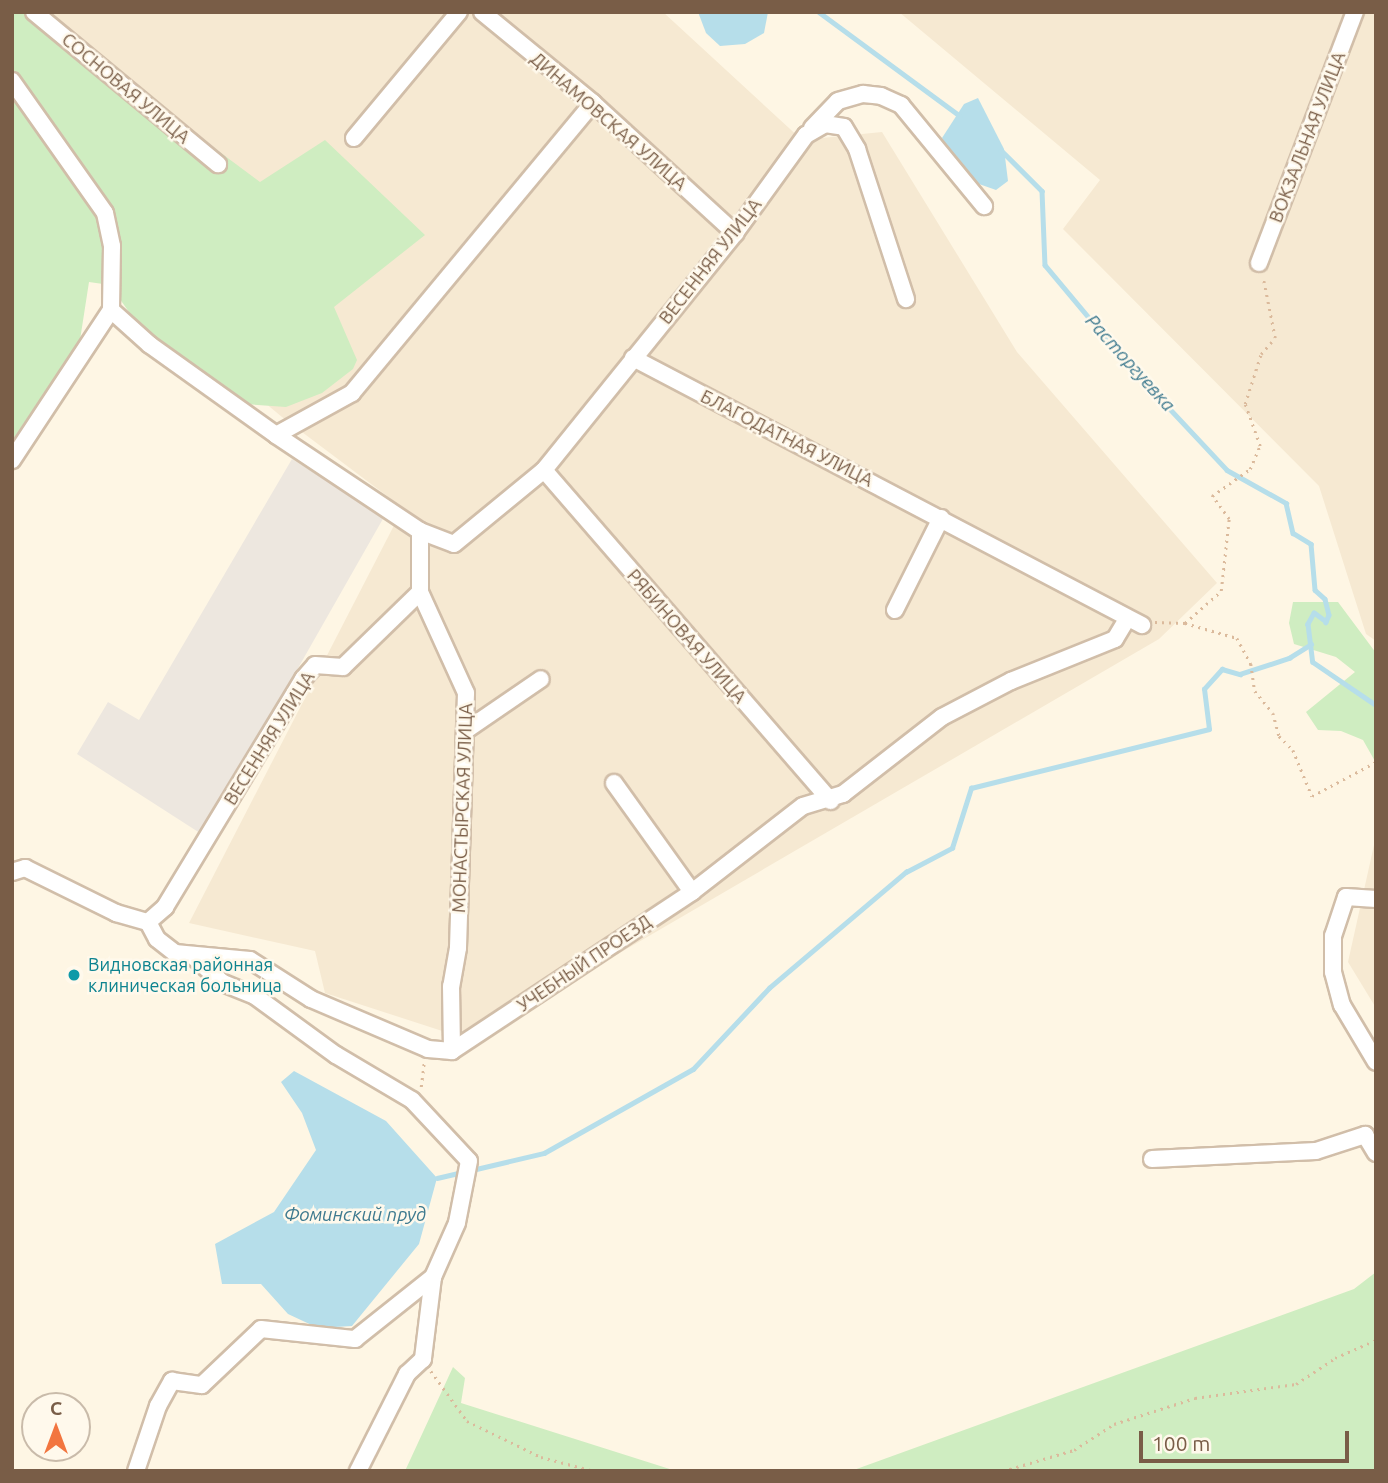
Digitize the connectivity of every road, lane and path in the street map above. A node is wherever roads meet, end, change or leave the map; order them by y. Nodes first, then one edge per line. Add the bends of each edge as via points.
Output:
1 (34, 12) edge
2 (458, 12) edge
3 (482, 12) edge
4 (1355, 12) edge
5 (12, 81) edge
6 (593, 103) junction
7 (806, 135) junction
8 (354, 138) dead end
9 (218, 164) dead end
10 (984, 206) dead end
11 (735, 233) junction
12 (1259, 263) joint
13 (906, 299) dead end
14 (111, 310) junction
15 (633, 358) junction
16 (276, 435) junction
17 (12, 460) edge
18 (544, 470) junction
19 (941, 518) junction
20 (420, 531) junction
21 (420, 592) junction
22 (895, 610) dead end
23 (1134, 623) junction
24 (1185, 623) junction
25 (541, 679) dead end
26 (468, 729) junction
27 (1376, 762) edge
28 (614, 783) dead end
29 (831, 801) junction
30 (12, 872) edge
31 (692, 892) junction
32 (1376, 900) edge
33 (148, 922) junction
34 (194, 957) junction
35 (428, 1049) junction
36 (452, 1051) junction
37 (1376, 1062) edge
38 (421, 1088) dead end
39 (1376, 1153) edge
40 (1152, 1158) dead end
41 (433, 1276) junction
42 (1376, 1340) edge
43 (424, 1359) junction
44 (136, 1471) edge
45 (358, 1471) edge
46 (594, 1471) edge
47 (1003, 1471) edge

1 - 9 street, СОСНОВАЯ УЛИЦА
2 - 8 street
3 - 6 street, ДИНАМОВСКАЯ УЛИЦА
4 - 12 street, ВОКЗАЛЬНАЯ УЛИЦА
5 - 14 street via 105,213 112,246
6 - 11 street, ДИНАМОВСКАЯ УЛИЦА
6 - 16 street via 352,393
7 - 10 street, ВЕСЕННЯЯ УЛИЦА via 838,101 863,94 881,96 901,105
7 - 11 street, ВЕСЕННЯЯ УЛИЦА
7 - 13 street via 825,124 845,127 857,149
11 - 15 street, ВЕСЕННЯЯ УЛИЦА
12 - 24 path via 1275,338 1261,354 1245,404 1260,446 1250,469 1212,496 1229,519 1221,591
14 - 16 street via 150,345
14 - 17 street
15 - 18 street, ВЕСЕННЯЯ УЛИЦА
15 - 19 street, БЛАГОДАТНАЯ УЛИЦА
16 - 20 street
18 - 20 street, ВЕСЕННЯЯ УЛИЦА via 454,544
18 - 29 street, РЯБИНОВАЯ УЛИЦА
19 - 22 street
19 - 23 street, БЛАГОДАТНАЯ УЛИЦА
20 - 21 street, МОНАСТЫРСКАЯ УЛИЦА
21 - 26 street, МОНАСТЫРСКАЯ УЛИЦА via 466,693
21 - 33 street, ВЕСЕННЯЯ УЛИЦА via 343,667 315,665 303,679 165,907
23 - 24 path
23 - 29 street, УЧЕБНЫЙ ПРОЕЗД via 1115,639 1011,681 942,717
24 - 27 path via 1237,638 1251,664 1251,678 1273,713 1279,736 1293,750 1312,796
25 - 26 street
26 - 36 street, МОНАСТЫРСКАЯ УЛИЦА via 458,948 451,986
28 - 31 street
29 - 31 street, УЧЕБНЫЙ ПРОЕЗД via 803,806
30 - 33 street via 24,868 116,914
31 - 36 street, УЧЕБНЫЙ ПРОЕЗД
32 - 37 street via 1346,897 1336,915 1333,972 1342,1005
33 - 34 street via 156,939 175,953
34 - 35 street via 250,960 311,999
34 - 41 street via 223,983 255,996 336,1055 412,1100 470,1161 457,1223
35 - 36 street
35 - 38 path
39 - 40 street via 1365,1135 1316,1151
41 - 43 street
41 - 44 street via 355,1339 261,1329 202,1385 172,1381
42 - 47 path via 1335,1358 1296,1384 1195,1398 1114,1424 1074,1450
43 - 45 street via 407,1374
43 - 46 path via 467,1421 541,1457

